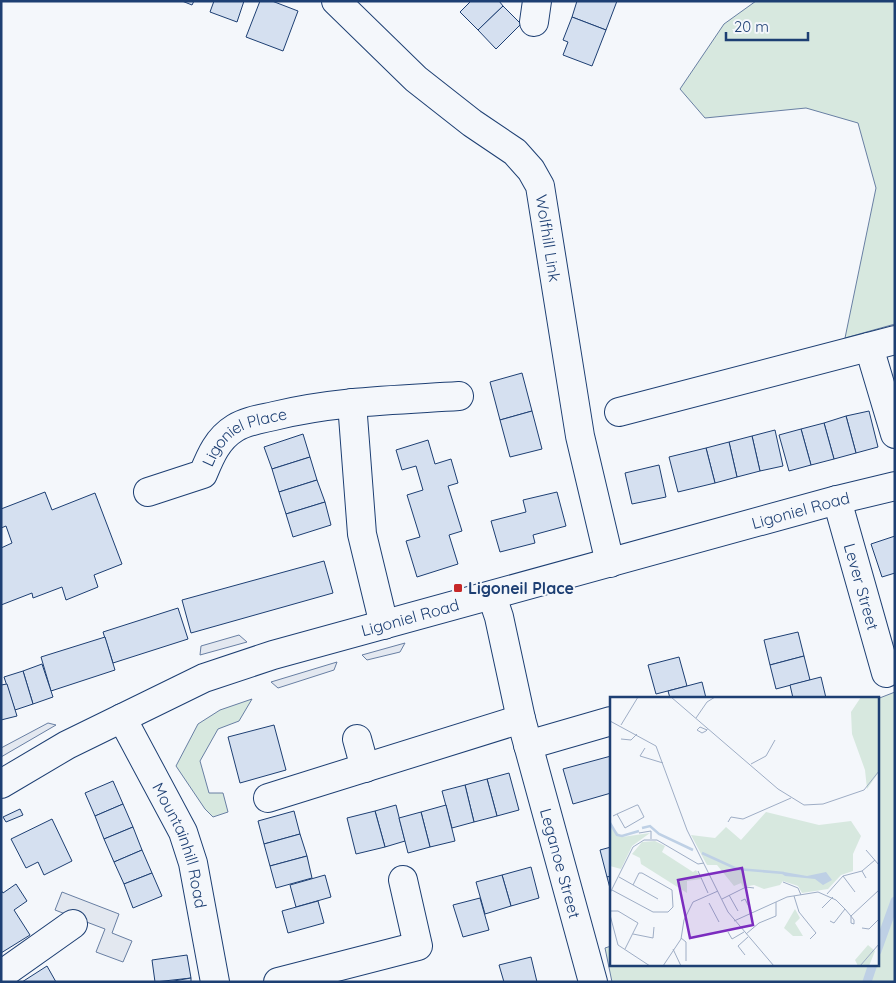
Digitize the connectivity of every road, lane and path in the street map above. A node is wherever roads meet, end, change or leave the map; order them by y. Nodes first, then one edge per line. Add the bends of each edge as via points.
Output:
1 (336, 1) edge
2 (895, 340) edge
3 (869, 347) junction
4 (459, 396) dead end
5 (352, 403) junction
6 (619, 412) dead end
7 (895, 434) edge
8 (895, 486) edge
9 (148, 492) dead end
10 (837, 500) junction
11 (610, 563) junction
12 (492, 596) junction
13 (384, 624) junction
14 (886, 673) dead end
15 (122, 718) junction
16 (610, 721) edge
17 (524, 732) junction
18 (357, 739) dead end
19 (365, 768) junction
20 (1, 784) edge
21 (268, 798) dead end
22 (403, 880) dead end
23 (73, 924) dead end
24 (1, 975) edge
25 (215, 982) edge
26 (278, 982) edge
27 (593, 982) edge

1 - 11 street, Wolfhill Link via 416,79 515,152 540,186 579,426
2 - 3 street
3 - 6 street
3 - 7 street
4 - 5 street, Ligoniel Place
5 - 9 street, Ligoniel Place via 303,408 234,428 219,442 203,474
5 - 13 street via 362,534
8 - 10 street, Ligoniel Road
10 - 11 street, Ligoniel Road
10 - 14 street, Lever Street
11 - 12 street, Ligoniel Road
12 - 13 street, Ligoniel Road
12 - 17 street, Leganoe Street
13 - 15 street, Ligoniel Road via 204,678
15 - 20 street, Ligoniel Road via 67,745
15 - 25 street, Mountainhill Road via 183,832 193,863
16 - 17 street
17 - 19 street
17 - 27 street, Leganoe Street
18 - 19 street
19 - 21 street
22 - 26 street via 418,946
23 - 24 street

